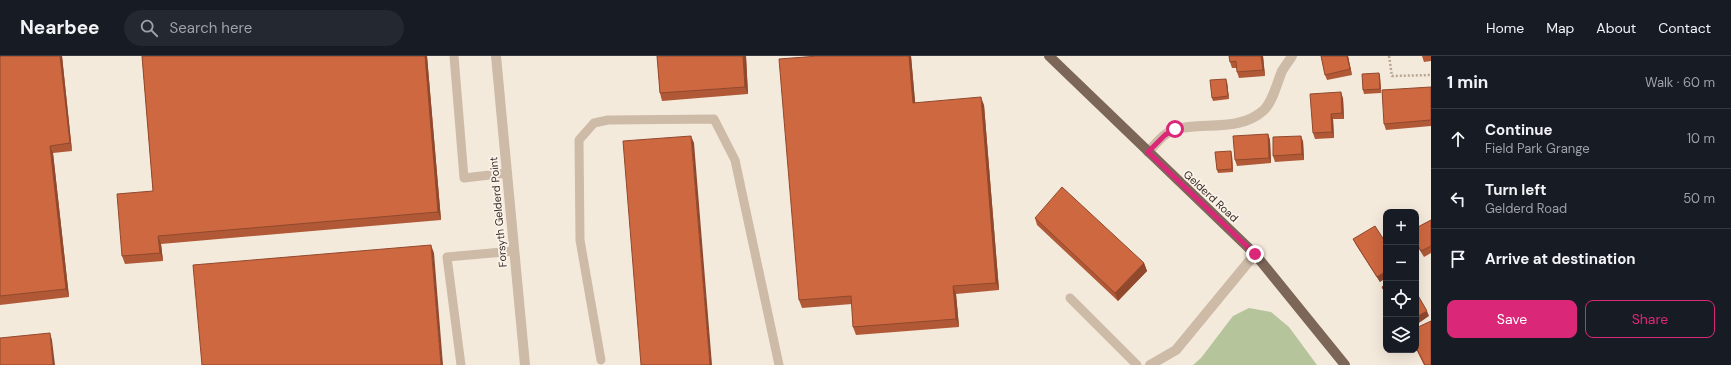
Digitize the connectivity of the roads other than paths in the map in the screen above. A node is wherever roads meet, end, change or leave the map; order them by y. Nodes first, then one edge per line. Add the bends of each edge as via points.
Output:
1 (454, 56) edge
2 (496, 56) edge
3 (1049, 56) edge
4 (1292, 56) edge
5 (1148, 152) junction
6 (507, 173) junction
7 (514, 251) junction
8 (1255, 254) junction
9 (1070, 298) dead end
10 (601, 360) dead end
11 (461, 365) edge
12 (525, 365) edge
13 (779, 365) edge
14 (1137, 365) edge
15 (1150, 365) edge
16 (1345, 365) edge

1 - 6 lane via 464,178
2 - 6 street, Forsyth Gelderd Point
3 - 5 main road, Gelderd Road
4 - 5 street via 1264,110 1247,120 1175,129
5 - 8 main road, Gelderd Road
6 - 7 street, Forsyth Gelderd Point
7 - 11 lane via 447,257
7 - 12 street, Forsyth Gelderd Point
8 - 15 street via 1176,350
8 - 16 main road, Gelderd Road
9 - 14 lane
10 - 13 lane via 580,240 579,140 594,123 608,120 714,119 735,160

